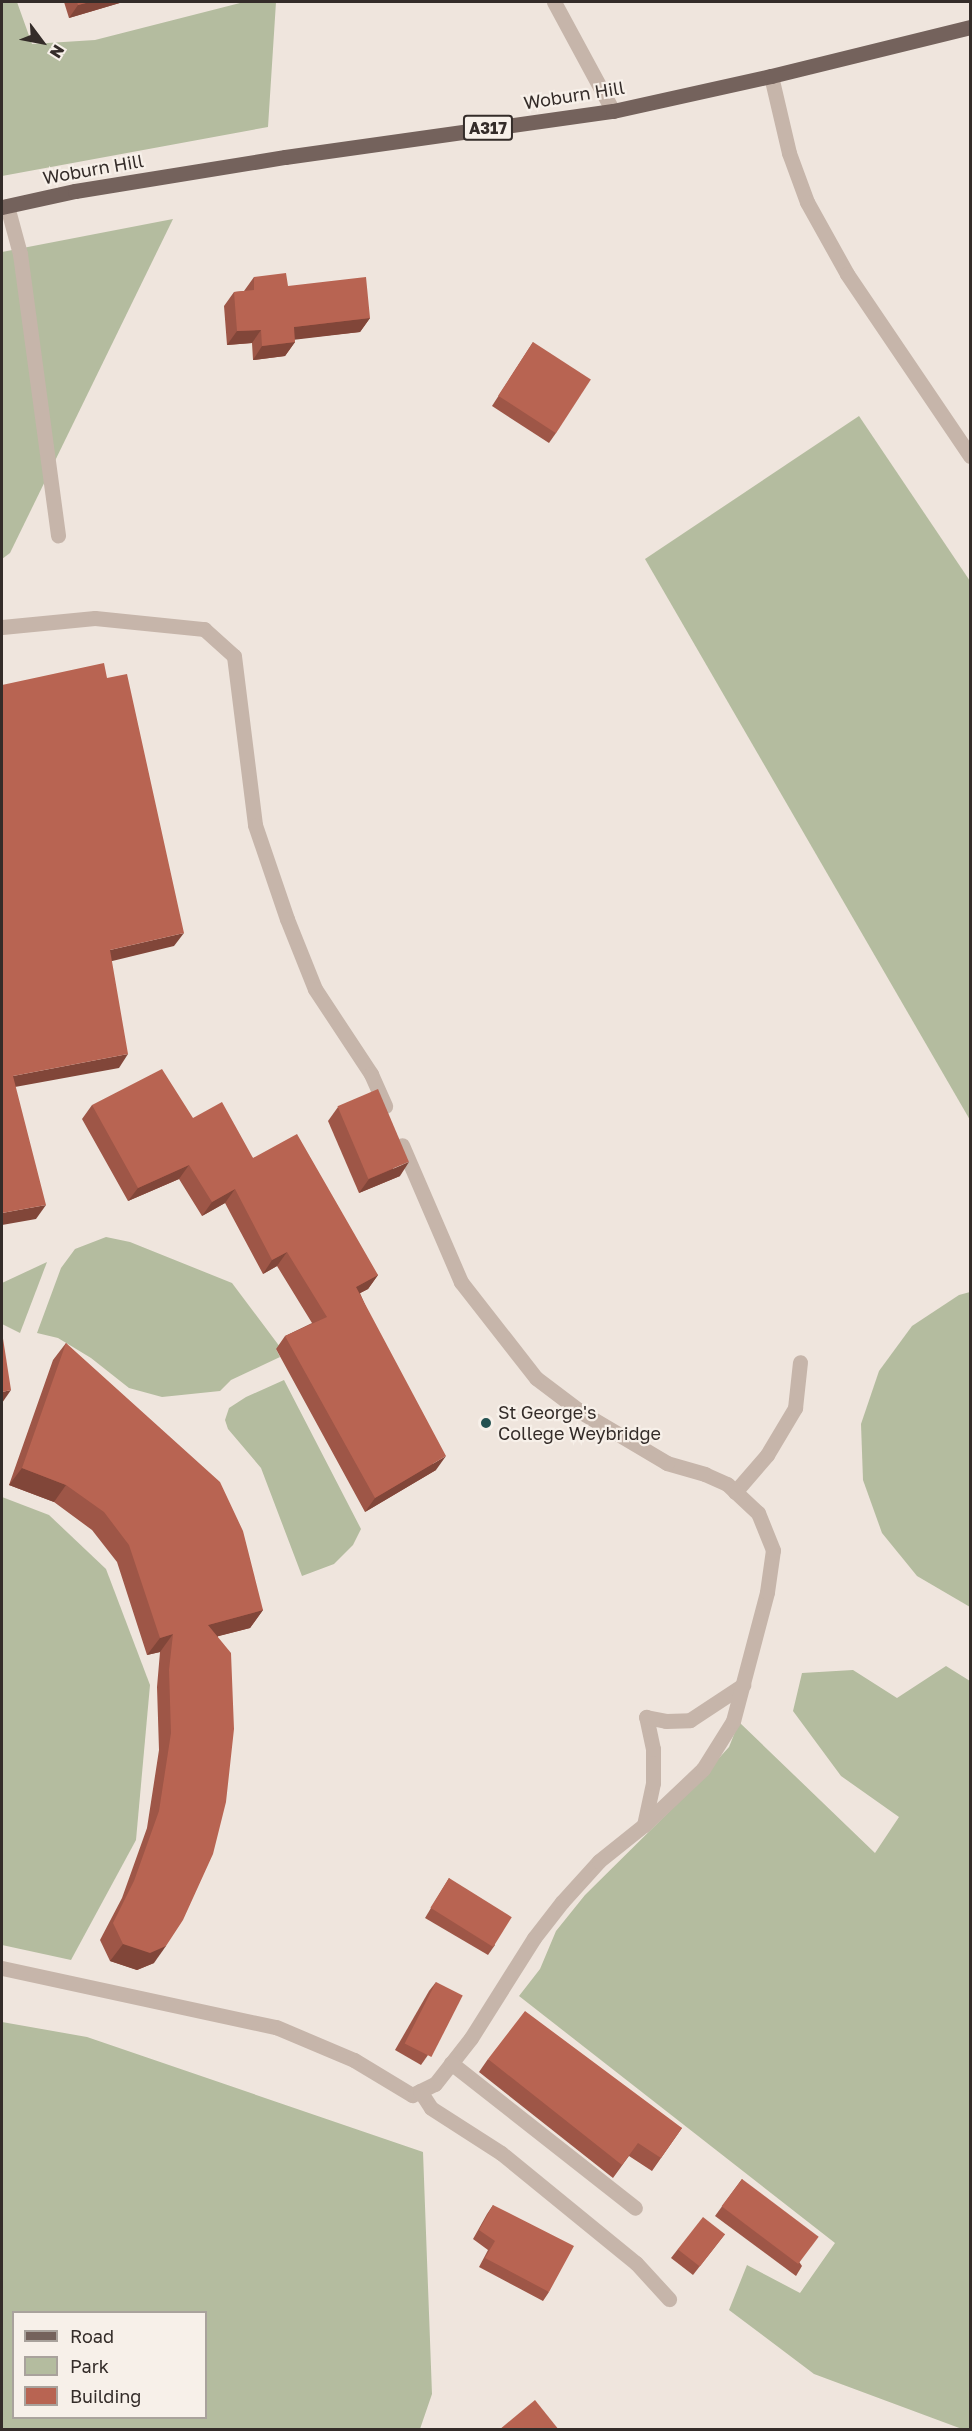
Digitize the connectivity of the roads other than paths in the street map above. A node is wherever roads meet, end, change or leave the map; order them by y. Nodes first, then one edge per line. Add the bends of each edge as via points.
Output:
1 (554, 2) edge
2 (970, 27) edge
3 (771, 76) junction
4 (614, 111) junction
5 (4, 207) edge
6 (970, 456) edge
7 (58, 535) dead end
8 (2, 627) edge
9 (800, 1362) dead end
10 (735, 1492) junction
11 (743, 1685) junction
12 (644, 1825) junction
13 (2, 1968) edge
14 (451, 2063) junction
15 (420, 2091) junction
16 (635, 2208) dead end
17 (669, 2299) dead end

1 - 4 lane
2 - 3 main road, Woburn Hill / A317
3 - 4 main road, Woburn Hill / A317
3 - 6 lane via 789,153 807,202 847,274
4 - 5 main road, Woburn Hill / A317 via 285,157 75,191
5 - 7 lane via 20,254
8 - 10 lane via 95,618 204,629 234,656 255,825 283,909 315,989 371,1074 461,1282 536,1378 581,1412 667,1463 705,1474
9 - 10 lane via 795,1408 767,1455
10 - 11 lane via 758,1513 773,1550
11 - 12 lane via 733,1721 703,1769
11 - 12 lane via 690,1720 646,1717 653,1749 653,1784
12 - 14 lane via 599,1861 562,1902
13 - 15 lane via 276,2027 354,2060 412,2095
14 - 15 lane via 435,2084
14 - 16 lane
15 - 17 lane via 431,2108 501,2153 636,2262

